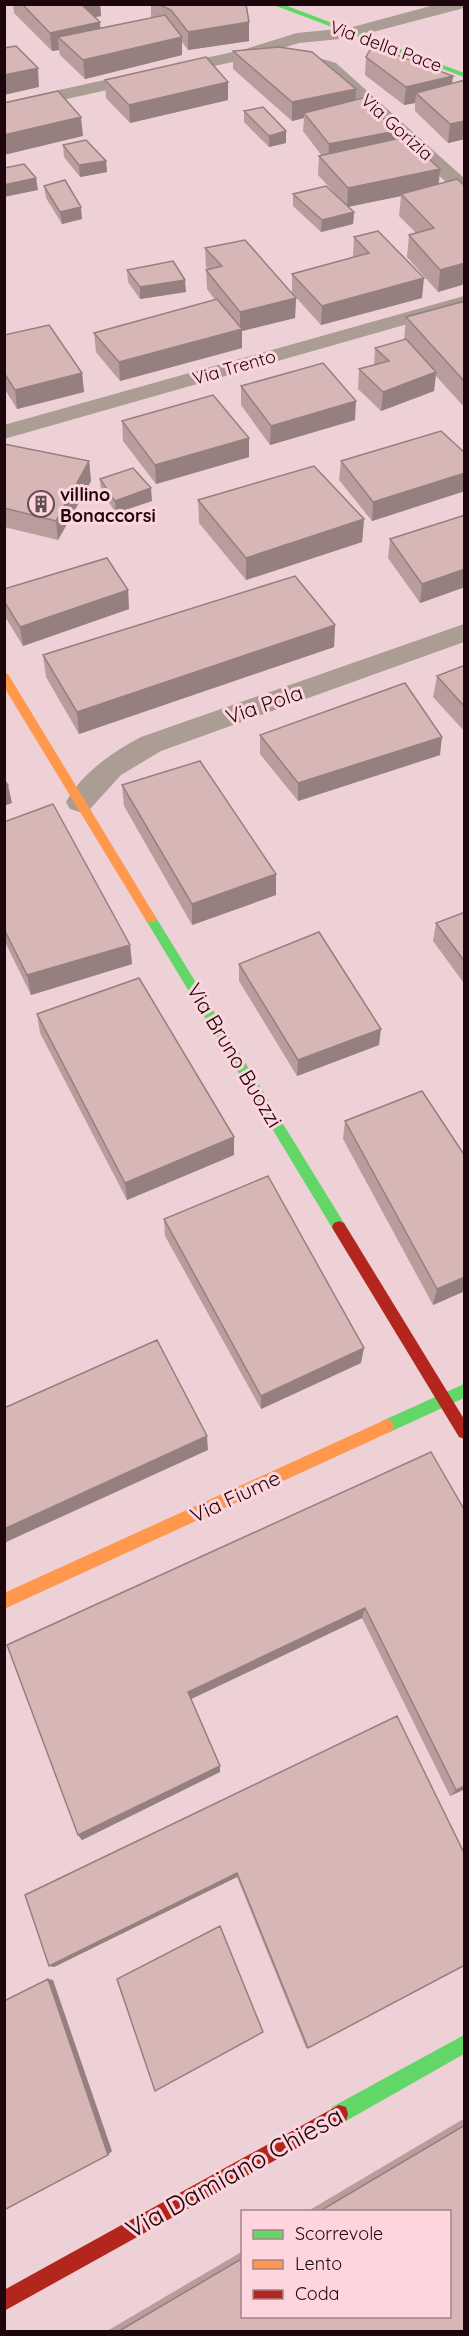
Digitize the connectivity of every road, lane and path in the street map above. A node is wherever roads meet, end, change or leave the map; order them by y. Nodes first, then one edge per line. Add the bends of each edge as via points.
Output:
1 (274, 4) edge
2 (460, 4) edge
3 (350, 33) junction
4 (246, 54) junction
5 (330, 67) junction
6 (465, 75) edge
7 (4, 108) edge
8 (465, 188) edge
9 (465, 303) edge
10 (4, 432) edge
11 (465, 633) edge
12 (4, 678) edge
13 (80, 802) junction
14 (465, 1391) edge
15 (445, 1400) junction
16 (465, 1432) edge
17 (4, 1601) edge
18 (465, 2044) edge
19 (4, 2301) edge

1 - 3 street, Via della Pace
2 - 3 street
3 - 4 street via 297,38
3 - 5 street via 332,56
3 - 6 street, Via della Pace
4 - 5 street, Via Gorizia via 300,58
4 - 7 street
5 - 8 street, Via Gorizia
9 - 10 street, Via Trento
11 - 13 street, Via Pola via 151,744 118,761 98,778
12 - 13 street, Via Bruno Buozzi
13 - 15 street, Via Bruno Buozzi
14 - 15 street, Via Fiume
15 - 16 street, Via Bruno Buozzi
15 - 17 street, Via Fiume
18 - 19 street, Via Damiano Chiesa

